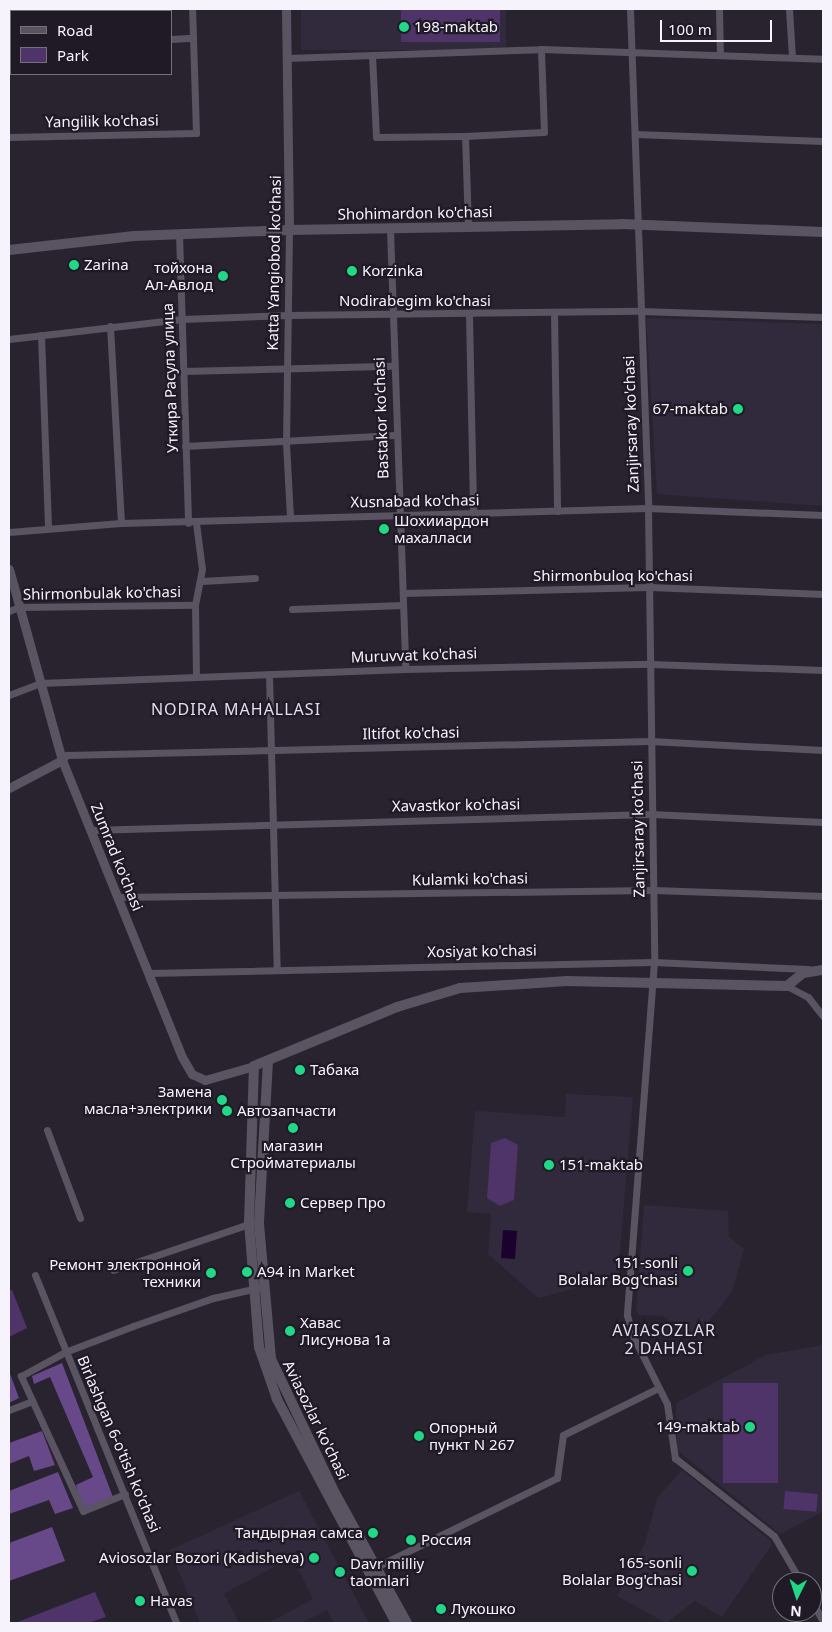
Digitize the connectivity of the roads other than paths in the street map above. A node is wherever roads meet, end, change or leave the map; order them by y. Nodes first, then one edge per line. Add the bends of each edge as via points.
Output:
1 (192, 9) edge
2 (286, 9) edge
3 (630, 9) edge
4 (719, 9) edge
5 (789, 9) edge
6 (193, 38) junction
7 (172, 39) edge
8 (541, 49) junction
9 (632, 51) junction
10 (372, 55) junction
11 (720, 55) junction
12 (287, 58) junction
13 (792, 58) junction
14 (823, 59) edge
15 (635, 134) junction
16 (465, 136) junction
17 (9, 137) edge
18 (823, 141) edge
19 (637, 224) junction
20 (468, 227) junction
21 (390, 229) junction
22 (289, 230) junction
23 (823, 232) edge
24 (179, 234) junction
25 (9, 250) edge
26 (640, 311) junction
27 (554, 313) junction
28 (288, 315) junction
29 (469, 315) junction
30 (391, 316) junction
31 (823, 317) edge
32 (182, 319) junction
33 (110, 326) junction
34 (41, 335) junction
35 (9, 339) edge
36 (393, 366) junction
37 (287, 370) junction
38 (183, 371) junction
39 (395, 435) junction
40 (286, 443) junction
41 (185, 446) junction
42 (648, 508) junction
43 (557, 511) junction
44 (473, 513) junction
45 (399, 514) junction
46 (823, 515) edge
47 (290, 518) junction
48 (121, 523) junction
49 (192, 523) junction
50 (48, 527) junction
51 (9, 532) edge
52 (9, 569) edge
53 (255, 578) dead end
54 (202, 581) junction
55 (649, 587) junction
56 (403, 593) junction
57 (823, 594) edge
58 (195, 605) junction
59 (403, 605) junction
60 (19, 607) junction
61 (292, 609) dead end
62 (9, 611) edge
63 (651, 664) junction
64 (405, 669) junction
65 (823, 670) edge
66 (270, 674) junction
67 (196, 676) junction
68 (40, 682) junction
69 (9, 695) edge
70 (650, 741) junction
71 (271, 750) junction
72 (823, 750) edge
73 (62, 760) junction
74 (9, 788) edge
75 (651, 814) junction
76 (823, 822) edge
77 (272, 823) junction
78 (90, 830) junction
79 (653, 890) junction
80 (823, 896) edge
81 (118, 897) junction
82 (273, 897) junction
83 (654, 962) junction
84 (277, 970) junction
85 (820, 970) edge
86 (148, 974) junction
87 (653, 982) junction
88 (787, 986) junction
89 (823, 1016) edge
90 (268, 1061) junction
91 (254, 1066) junction
92 (47, 1130) dead end
93 (80, 1218) dead end
94 (248, 1224) junction
95 (260, 1224) junction
96 (113, 1270) dead end
97 (35, 1275) dead end
98 (257, 1287) junction
99 (65, 1352) junction
100 (658, 1388) junction
101 (32, 1400) junction
102 (9, 1410) edge
103 (125, 1494) junction
104 (371, 1569) junction
105 (795, 1572) edge
106 (176, 1623) edge
107 (396, 1623) edge
108 (408, 1623) edge

1 - 6 street
2 - 12 street, Katta Yangiobod ko'chasi
3 - 9 street, Zanjirsaray ko'chasi
4 - 11 street
5 - 13 street
6 - 7 street
6 - 17 street, Yangilik ko'chasi via 196,134
8 - 9 street
8 - 10 street
8 - 16 street via 544,132
9 - 11 street
9 - 15 street, Zanjirsaray ko'chasi
10 - 12 street
10 - 16 street via 376,137
11 - 13 street
12 - 22 street, Katta Yangiobod ko'chasi
13 - 14 street
15 - 18 street
15 - 19 street, Zanjirsaray ko'chasi
16 - 20 street
19 - 20 main road, Shohimardon ko'chasi
19 - 23 main road, Shohimardon ko'chasi
19 - 26 street, Zanjirsaray ko'chasi
20 - 21 main road, Shohimardon ko'chasi
21 - 22 main road, Shohimardon ko'chasi
21 - 30 street, Bastakor ko'chasi
22 - 24 main road, Shohimardon ko'chasi
22 - 28 street, Katta Yangiobod ko'chasi
24 - 25 main road, Shohimardon ko'chasi
24 - 32 street, Уткира Расула улица
26 - 27 street, Nodirabegim ko'chasi
26 - 31 street, Nodirabegim ko'chasi
26 - 42 street, Zanjirsaray ko'chasi
27 - 29 street, Nodirabegim ko'chasi
27 - 43 street
28 - 30 street, Nodirabegim ko'chasi
28 - 32 street, Nodirabegim ko'chasi
28 - 37 street, Katta Yangiobod ko'chasi
29 - 30 street, Nodirabegim ko'chasi
29 - 44 street
30 - 36 street, Bastakor ko'chasi
32 - 33 street, Nodirabegim ko'chasi
32 - 38 street, Уткира Расула улица
33 - 34 street, Nodirabegim ko'chasi
33 - 48 street
34 - 35 street, Nodirabegim ko'chasi
34 - 50 street
36 - 37 street
36 - 39 street, Bastakor ko'chasi
37 - 38 street
37 - 40 street, Katta Yangiobod ko'chasi
38 - 41 street, Уткира Расула улица
39 - 40 street
39 - 45 street, Bastakor ko'chasi
40 - 41 street
40 - 47 street, Katta Yangiobod ko'chasi
41 - 49 street, Уткира Расула улица
42 - 43 street, Xusnabad ko'chasi
42 - 46 street, Xusnabad ko'chasi
42 - 55 street, Zanjirsaray ko'chasi
43 - 44 street, Xusnabad ko'chasi
44 - 45 street, Xusnabad ko'chasi
45 - 47 street, Xusnabad ko'chasi
45 - 56 street, Bastakor ko'chasi
47 - 49 street, Xusnabad ko'chasi
48 - 49 street, Xusnabad ko'chasi
48 - 50 street, Xusnabad ko'chasi
49 - 54 street, Уткира Расула улица
50 - 51 street, Xusnabad ko'chasi
52 - 60 street, Zumrad ko'chasi
53 - 54 street
54 - 58 street, Уткира Расула улица
55 - 56 street, Shirmonbuloq ko'chasi
55 - 57 street, Shirmonbuloq ko'chasi
55 - 63 street, Zanjirsaray ko'chasi
56 - 59 street, Bastakor ko'chasi
58 - 60 street, Shirmonbulak ko'chasi
58 - 67 street, Уткира Расула улица
59 - 61 street
59 - 64 street, Bastakor ko'chasi
60 - 62 street, Shirmonbulak ko'chasi
60 - 68 street, Zumrad ko'chasi
63 - 64 street, Muruvvat ko'chasi
63 - 65 street, Muruvvat ko'chasi
63 - 70 street, Zanjirsaray ko'chasi
64 - 66 street, Muruvvat ko'chasi
66 - 67 street, Muruvvat ko'chasi
66 - 71 street
67 - 68 street, Muruvvat ko'chasi
68 - 69 street, Muruvvat ko'chasi
68 - 73 street, Zumrad ko'chasi
70 - 71 street, Iltifot ko'chasi
70 - 72 street, Iltifot ko'chasi
70 - 75 street, Zanjirsaray ko'chasi
71 - 73 street, Iltifot ko'chasi via 67,755
71 - 77 street
73 - 74 street, Iltifot ko'chasi
73 - 78 street, Zumrad ko'chasi
75 - 76 street, Xavastkor ko'chasi
75 - 77 street, Xavastkor ko'chasi
75 - 79 street, Zanjirsaray ko'chasi
77 - 78 street, Xavastkor ko'chasi
77 - 82 street
78 - 81 street, Zumrad ko'chasi
79 - 80 street, Kulamki ko'chasi
79 - 82 street, Kulamki ko'chasi
79 - 83 street, Zanjirsaray ko'chasi
81 - 82 street, Kulamki ko'chasi
81 - 86 street, Zumrad ko'chasi
82 - 84 street
83 - 84 street, Xosiyat ko'chasi
83 - 85 street, Xosiyat ko'chasi
83 - 87 street, Zanjirsaray ko'chasi
84 - 86 street, Xosiyat ko'chasi
85 - 88 main road, Xosiyat ko'chasi
86 - 91 street, Zumrad ko'chasi via 194,1075 214,1080
87 - 88 main road
87 - 90 main road via 567,982 450,990
87 - 100 street, Zanjirsaray ko'chasi via 627,1309 632,1334
88 - 89 street via 803,993
90 - 91 main road, Zumrad ko'chasi
90 - 95 main road, Aviasozlar ko'chasi
91 - 94 main road, Aviasozlar ko'chasi
92 - 93 street
94 - 95 street
94 - 96 street
94 - 98 main road, Aviasozlar ko'chasi
95 - 98 main road, Aviasozlar ko'chasi
97 - 99 street, Birlashgan 6-o'tish ko'chasi
98 - 99 street
98 - 104 main road, Aviasozlar ko'chasi via 268,1346 281,1387
99 - 101 street via 21,1376
99 - 103 street, Birlashgan 6-o'tish ko'chasi
100 - 104 street via 563,1435 557,1478
100 - 105 street, Zanjirsaray ko'chasi via 667,1404 675,1458 774,1536
101 - 102 street
101 - 103 street via 83,1510
103 - 106 street, Birlashgan 6-o'tish ko'chasi
104 - 107 main road, Aviasozlar ko'chasi
104 - 108 main road, Aviasozlar ko'chasi

